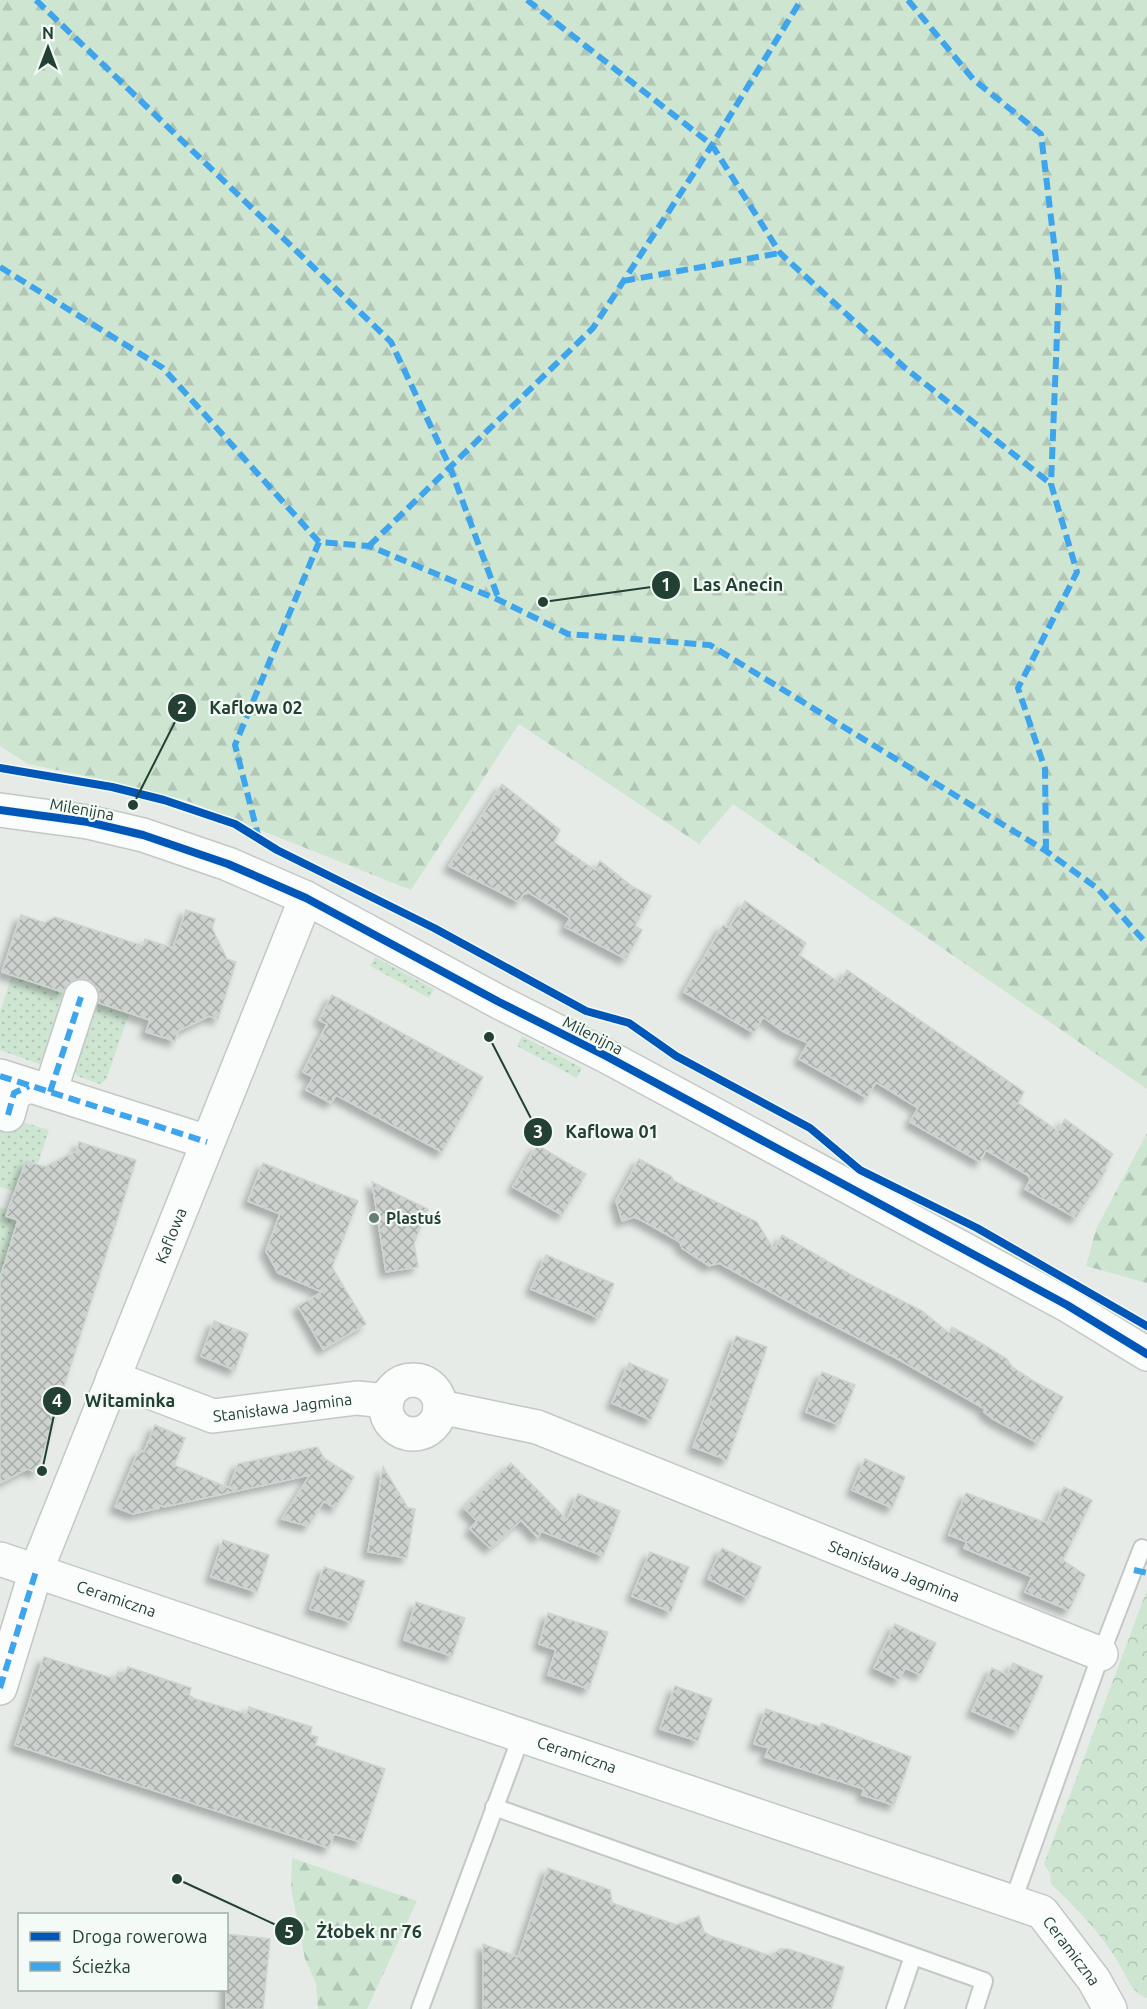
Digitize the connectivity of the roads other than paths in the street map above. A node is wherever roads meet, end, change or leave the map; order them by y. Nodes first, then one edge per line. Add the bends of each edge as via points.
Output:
1 (0, 810) edge
2 (306, 898) junction
3 (81, 997) dead end
4 (26, 1085) edge
5 (8, 1114) dead end
6 (207, 1142) junction
7 (1147, 1354) edge
8 (114, 1378) junction
9 (1142, 1548) dead end
10 (0, 1559) edge
11 (36, 1571) junction
12 (1101, 1654) junction
13 (0, 1688) edge
14 (521, 1737) junction
15 (494, 1807) junction
16 (1013, 1901) junction
17 (913, 1956) junction
18 (420, 2009) edge
19 (896, 2009) edge
20 (975, 2009) edge
21 (1110, 2009) edge

1 - 2 street, Milenijna via 88,822 143,835 228,864
2 - 6 street, Kaflowa
2 - 7 street, Milenijna via 1067,1305
3 - 4 street
4 - 5 street via 14,1093
4 - 6 street
6 - 8 street, Kaflowa
8 - 11 street, Kaflowa
8 - 12 street, Stanisława Jagmina via 213,1416 357,1398 387,1401 390,1420 405,1433 415,1434 433,1425 440,1407 537,1427
9 - 12 lane
10 - 11 street, Ceramiczna
11 - 13 street, Kaflowa
11 - 14 street, Ceramiczna
12 - 16 lane
14 - 15 lane
14 - 16 street, Ceramiczna
15 - 17 lane
15 - 18 lane
16 - 21 street, Ceramiczna via 1042,1912 1094,1980
17 - 19 lane
17 - 20 lane via 984,1981

